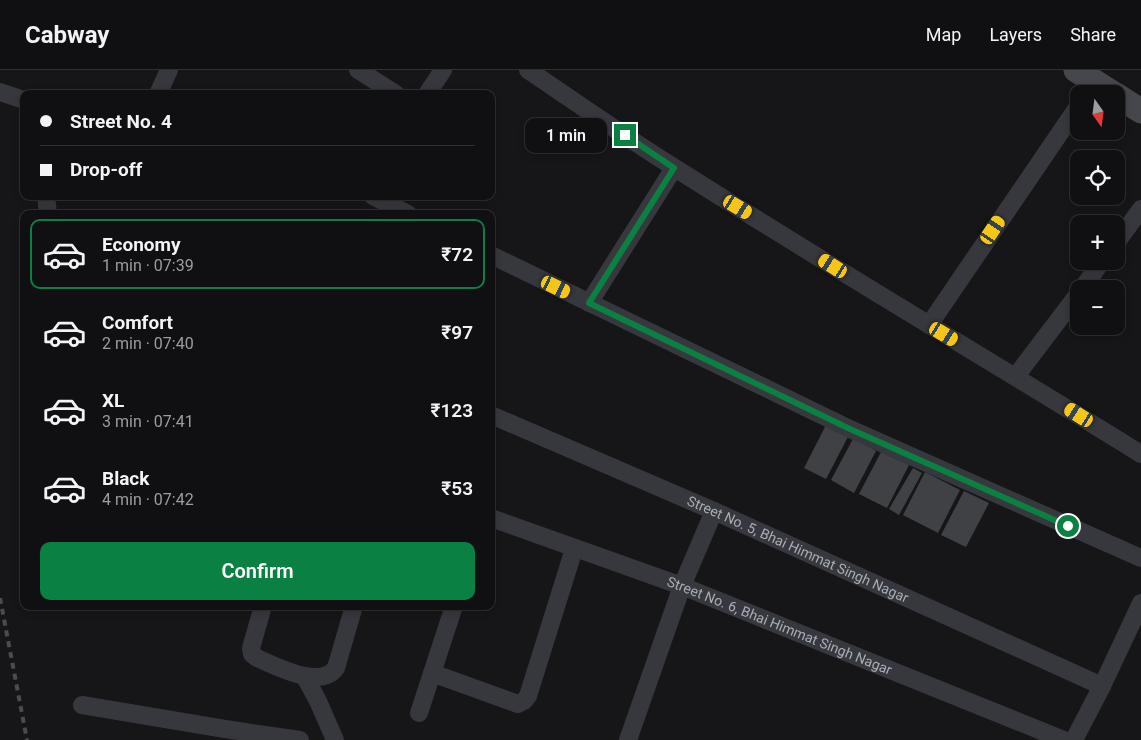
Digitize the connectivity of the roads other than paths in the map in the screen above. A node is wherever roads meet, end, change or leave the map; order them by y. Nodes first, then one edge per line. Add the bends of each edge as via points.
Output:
1 (169, 70) edge
2 (358, 70) edge
3 (443, 70) edge
4 (528, 70) edge
5 (163, 90) edge
6 (390, 90) edge
7 (430, 90) edge
8 (0, 92) edge
9 (20, 99) edge
10 (1125, 102) edge
11 (1141, 111) edge
12 (1070, 117) edge
13 (674, 168) junction
14 (381, 200) edge
15 (1141, 209) edge
16 (400, 210) edge
17 (1125, 230) edge
18 (495, 257) edge
19 (589, 303) junction
20 (1070, 305) edge
21 (929, 325) junction
22 (1016, 376) junction
23 (495, 418) edge
24 (1141, 454) edge
25 (714, 511) junction
26 (495, 519) edge
27 (574, 549) junction
28 (1141, 558) edge
29 (682, 586) junction
30 (1140, 605) edge
31 (262, 610) edge
32 (353, 610) edge
33 (453, 610) edge
34 (432, 673) junction
35 (305, 677) junction
36 (1102, 686) junction
37 (82, 705) dead end
38 (419, 713) dead end
39 (300, 740) edge
40 (336, 740) edge
41 (628, 740) edge
42 (1064, 740) edge
43 (1074, 740) edge

1 - 5 street
2 - 6 street
3 - 7 street
4 - 13 street
8 - 9 street
10 - 11 street
12 - 21 street
13 - 19 street
13 - 21 street
14 - 16 street
15 - 17 street
18 - 19 street
19 - 28 street via 850,429
20 - 22 street
21 - 22 street
22 - 24 street
23 - 25 street, Street No. 5, Bhai Himmat Singh Nagar
25 - 29 street
25 - 36 street, Street No. 5, Bhai Himmat Singh Nagar
26 - 27 street, Street No. 6, Bhai Himmat Singh Nagar
27 - 29 street, Street No. 6, Bhai Himmat Singh Nagar
27 - 34 street via 524,701 518,704
29 - 41 street
29 - 42 street, Street No. 6, Bhai Himmat Singh Nagar
30 - 36 street
31 - 35 street via 252,654
32 - 35 street via 336,668 325,676
33 - 34 street
34 - 38 street
35 - 40 street
36 - 43 street
37 - 39 street

